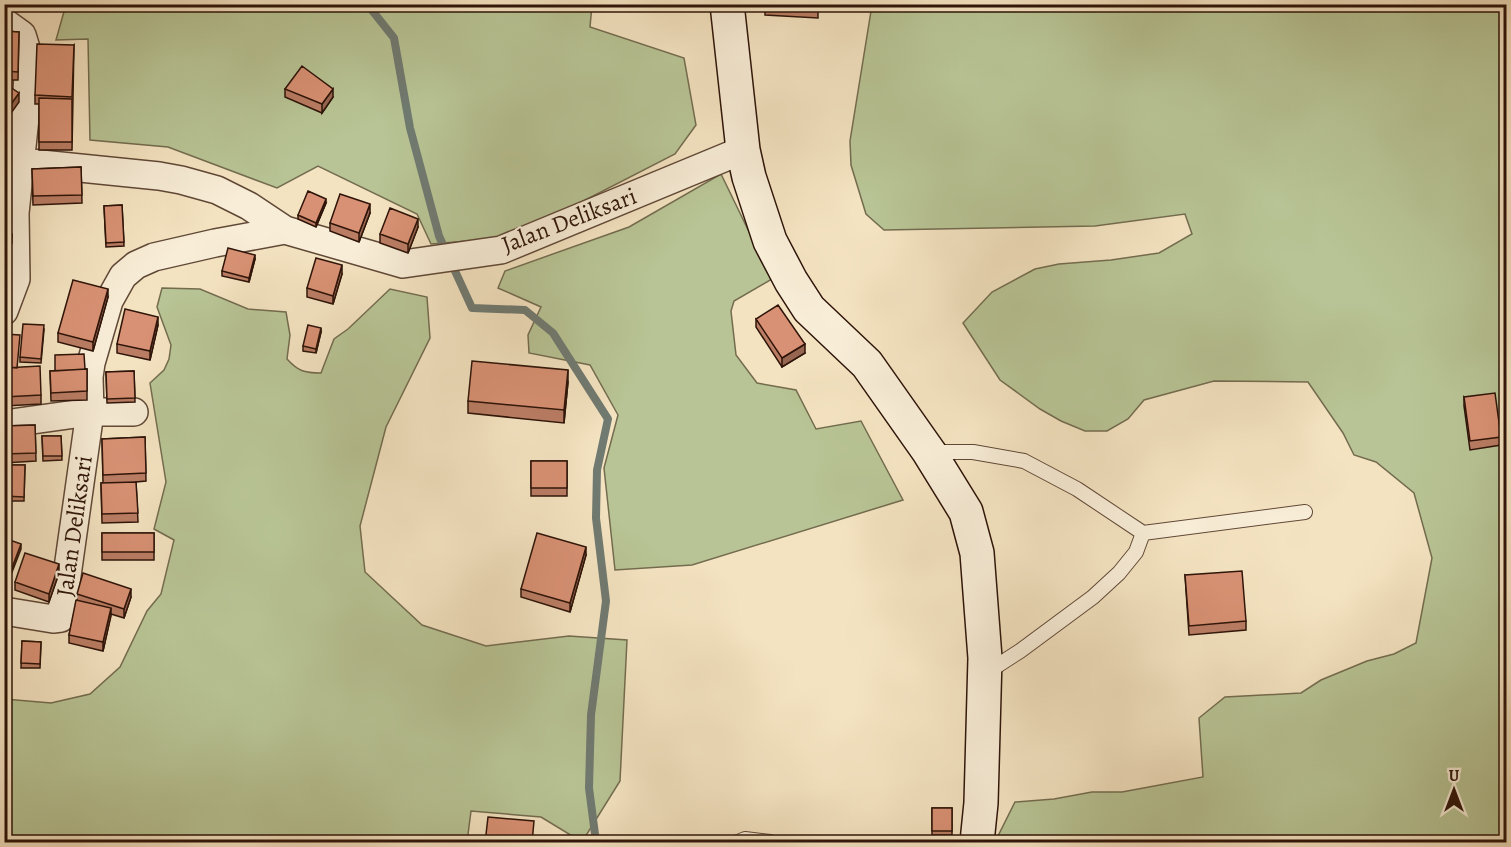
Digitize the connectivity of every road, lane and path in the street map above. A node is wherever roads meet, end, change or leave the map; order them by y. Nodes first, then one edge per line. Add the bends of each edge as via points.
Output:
1 (727, 4) edge
2 (4, 22) edge
3 (743, 150) junction
4 (13, 157) edge
5 (285, 230) junction
6 (10, 278) edge
7 (4, 311) edge
8 (90, 412) junction
9 (134, 412) dead end
10 (4, 424) edge
11 (929, 452) junction
12 (1305, 513) dead end
13 (1143, 533) junction
14 (4, 611) edge
15 (985, 674) junction
16 (738, 843) edge
17 (770, 843) edge
18 (977, 843) edge

1 - 3 main road
2 - 4 street via 22,35 29,58 26,108
3 - 5 street, Jalan Deliksari via 501,249 403,264
3 - 11 main road via 770,241 791,281 809,309 867,364
4 - 5 street, Jalan Deliksari via 181,180 217,190
4 - 6 street via 17,187
5 - 8 street, Jalan Deliksari via 154,256 123,276 109,301 93,356
6 - 7 street
8 - 9 street
8 - 10 street
8 - 14 street, Jalan Deliksari via 61,618
11 - 13 lane via 973,452 1024,461 1077,489
11 - 15 main road via 966,512 977,553
12 - 13 lane
13 - 15 lane via 1136,552 1093,597
15 - 18 main road
16 - 17 lane via 745,839

